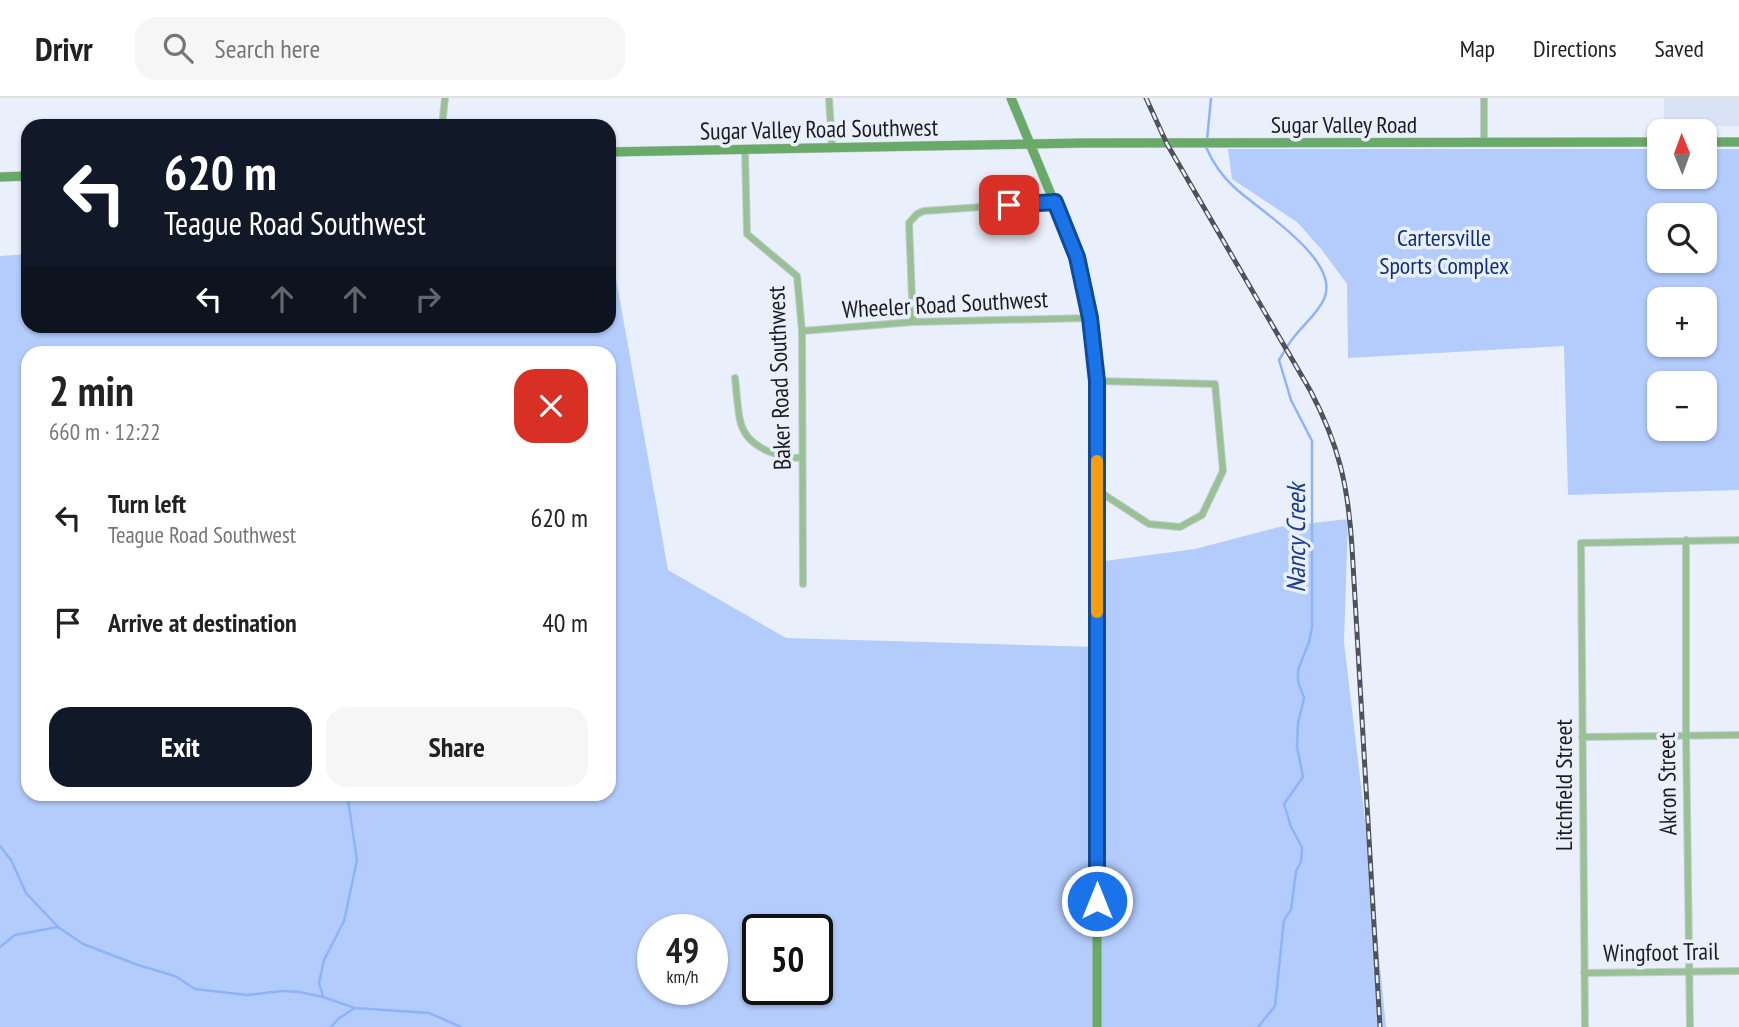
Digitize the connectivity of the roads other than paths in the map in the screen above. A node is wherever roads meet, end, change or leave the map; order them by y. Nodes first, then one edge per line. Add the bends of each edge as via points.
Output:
1 (445, 98) edge
2 (830, 98) edge
3 (1011, 98) edge
4 (1484, 98) edge
5 (443, 119) edge
6 (1647, 142) edge
7 (1717, 142) edge
8 (1739, 142) edge
9 (1484, 143) junction
10 (1029, 144) junction
11 (832, 147) junction
12 (745, 149) junction
13 (616, 152) edge
14 (21, 176) edge
15 (0, 177) edge
16 (1055, 202) junction
17 (1090, 318) junction
18 (913, 322) junction
19 (802, 331) junction
20 (736, 378) dead end
21 (1097, 381) junction
22 (801, 458) junction
23 (1097, 490) junction
24 (1686, 540) junction
25 (1739, 540) edge
26 (803, 584) dead end
27 (1686, 735) junction
28 (1739, 735) edge
29 (1582, 737) junction
30 (1690, 971) junction
31 (1739, 971) edge
32 (1584, 973) junction
33 (1097, 1027) edge
34 (1584, 1027) edge
35 (1690, 1027) edge

1 - 5 street
2 - 11 street
3 - 10 street
4 - 9 street
6 - 9 street, Sugar Valley Road
7 - 8 street
9 - 10 street, Sugar Valley Road
10 - 11 street, Sugar Valley Road Southwest
10 - 16 street
11 - 12 street, Sugar Valley Road Southwest
12 - 13 street, Sugar Valley Road Southwest
12 - 19 street, Baker Road Southwest via 747,234 797,276
14 - 15 street
16 - 17 street via 1077,257
16 - 18 street via 917,214 909,223
17 - 18 street, Wheeler Road Southwest
17 - 21 street
18 - 19 street, Wheeler Road Southwest
19 - 22 street, Baker Road Southwest
20 - 22 street via 742,427 760,448 786,458
21 - 23 street
21 - 23 street via 1215,384 1223,471 1202,515 1180,527 1149,524
22 - 26 street, Baker Road Southwest
23 - 33 street
24 - 25 street
24 - 27 street, Akron Street
24 - 29 street, Litchfield Street via 1581,543
27 - 28 street
27 - 29 street
27 - 30 street, Akron Street
29 - 32 street, Litchfield Street
30 - 31 street, Wingfoot Trail
30 - 32 street, Wingfoot Trail
30 - 35 street, Akron Street
32 - 34 street, Litchfield Street

